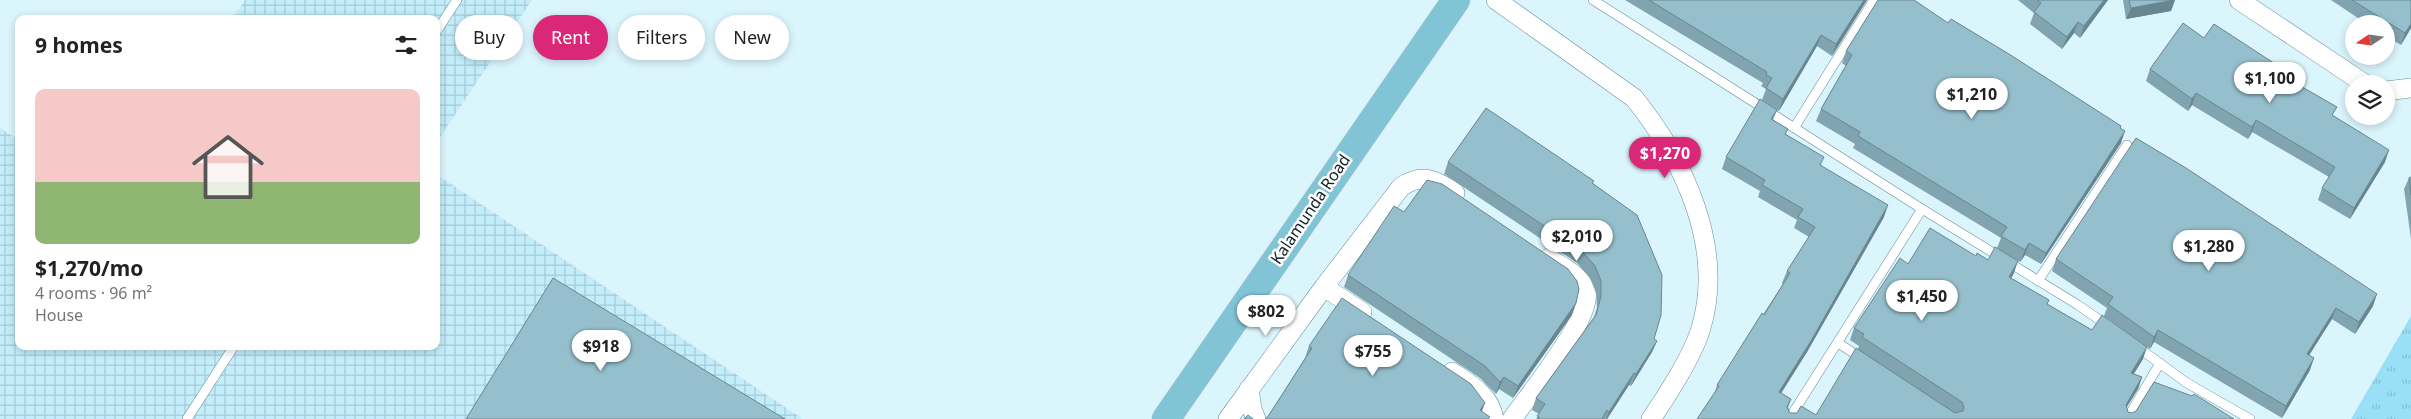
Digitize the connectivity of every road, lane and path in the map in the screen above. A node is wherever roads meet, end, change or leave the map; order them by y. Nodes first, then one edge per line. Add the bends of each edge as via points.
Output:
1 (457, 0) edge
2 (1456, 0) edge
3 (1496, 0) edge
4 (1593, 0) edge
5 (1874, 0) edge
6 (2240, 0) edge
7 (440, 26) edge
8 (2348, 75) edge
9 (2411, 88) edge
10 (2395, 91) edge
11 (1794, 128) junction
12 (2128, 145) dead end
13 (1467, 201) edge
14 (1922, 209) junction
15 (1531, 245) edge
16 (2038, 280) junction
17 (1324, 286) junction
18 (1379, 324) edge
19 (2116, 331) edge
20 (2130, 342) edge
21 (1838, 343) junction
22 (231, 350) edge
23 (1434, 360) edge
24 (2160, 363) junction
25 (1870, 364) edge
26 (1250, 389) junction
27 (187, 419) edge
28 (1166, 419) edge
29 (1228, 419) edge
30 (1256, 419) edge
31 (1494, 419) edge
32 (1512, 419) edge
33 (1651, 419) edge
34 (1789, 419) edge
35 (2126, 419) edge
36 (2250, 419) edge

1 - 7 lane
2 - 28 main road, Kalamunda Road
3 - 33 street via 1634,98 1668,147 1702,224 1707,254 1707,292 1701,329
4 - 11 lane
5 - 11 lane
6 - 8 street
9 - 10 street
11 - 14 lane
12 - 16 lane
13 - 17 street via 1443,185 1414,178 1389,199
14 - 16 lane
14 - 21 lane
15 - 32 street via 1581,281 1586,293 1586,307 1572,334
16 - 19 lane
17 - 18 street
17 - 26 street
20 - 24 lane
21 - 25 lane
21 - 34 lane
22 - 27 lane
23 - 31 street via 1486,398
24 - 35 lane
24 - 36 lane via 2187,383
26 - 29 street
26 - 30 street

